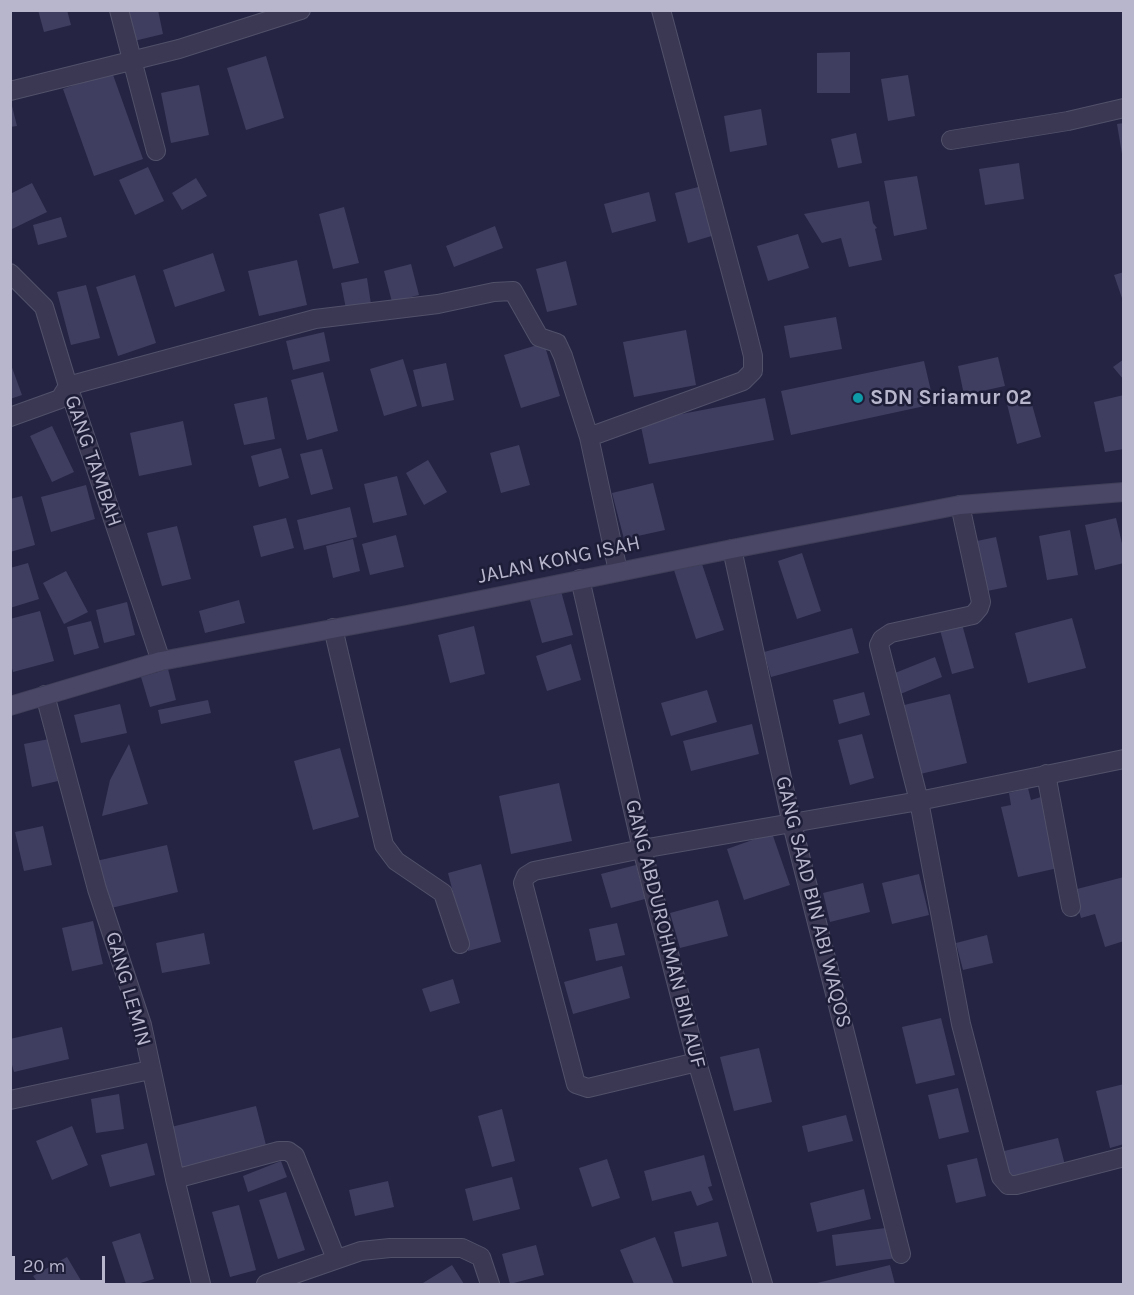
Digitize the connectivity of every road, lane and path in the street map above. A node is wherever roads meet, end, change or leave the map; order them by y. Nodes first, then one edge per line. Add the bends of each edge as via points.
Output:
1 (119, 10) edge
2 (301, 10) edge
3 (661, 10) edge
4 (130, 60) junction
5 (10, 91) edge
6 (1124, 108) edge
7 (951, 140) dead end
8 (156, 150) dead end
9 (10, 273) edge
10 (68, 386) junction
11 (10, 417) edge
12 (589, 437) junction
13 (1124, 492) edge
14 (960, 505) junction
15 (732, 549) junction
16 (618, 571) junction
17 (580, 579) junction
18 (333, 628) junction
19 (161, 661) junction
20 (45, 695) junction
21 (10, 706) edge
22 (1124, 759) edge
23 (1046, 774) junction
24 (919, 801) junction
25 (792, 824) junction
26 (642, 849) junction
27 (1071, 907) dead end
28 (460, 944) dead end
29 (697, 1062) junction
30 (150, 1070) junction
31 (10, 1100) edge
32 (1124, 1157) edge
33 (175, 1179) junction
34 (901, 1254) dead end
35 (336, 1259) junction
36 (201, 1284) edge
37 (266, 1284) edge
38 (490, 1284) edge
39 (764, 1284) edge

1 - 4 street
2 - 4 street via 179,49
3 - 12 street via 746,328 753,371 743,381
4 - 5 street
4 - 8 street
6 - 7 street
9 - 10 street, GANG TAMBAH via 44,307
10 - 11 street via 60,399
10 - 12 street via 315,319 513,291 539,336 556,343 563,356
10 - 19 street, GANG TAMBAH
12 - 16 street
13 - 14 street, JALAN KONG ISAH
14 - 15 street, JALAN KONG ISAH
14 - 24 street via 981,602 979,608 973,615 891,633 879,645
15 - 16 street, JALAN KONG ISAH
15 - 25 street, GANG SAAD BIN ABI WAQOS
16 - 17 street, JALAN KONG ISAH
17 - 18 street, JALAN KONG ISAH
17 - 26 street, GANG ABDUROHMAN BIN AUF
18 - 19 street, JALAN KONG ISAH
18 - 28 street via 384,845 396,861 443,893
19 - 20 street, JALAN KONG ISAH
20 - 21 street, JALAN KONG ISAH
20 - 30 street, GANG LEMIN via 97,889 142,1026
22 - 23 street
23 - 24 street
23 - 27 street
24 - 25 street
24 - 32 street via 962,1024 1001,1177 1008,1185 1016,1185
25 - 26 street
25 - 34 street, GANG SAAD BIN ABI WAQOS
26 - 29 street, GANG ABDUROHMAN BIN AUF
26 - 29 street via 534,871 523,883 571,1070 576,1083 588,1088
29 - 39 street, GANG ABDUROHMAN BIN AUF
30 - 31 street
30 - 33 street, GANG LEMIN
33 - 35 street via 288,1151 295,1156
33 - 36 street, GANG LEMIN
35 - 37 street
35 - 38 street via 375,1249 462,1248 481,1257

